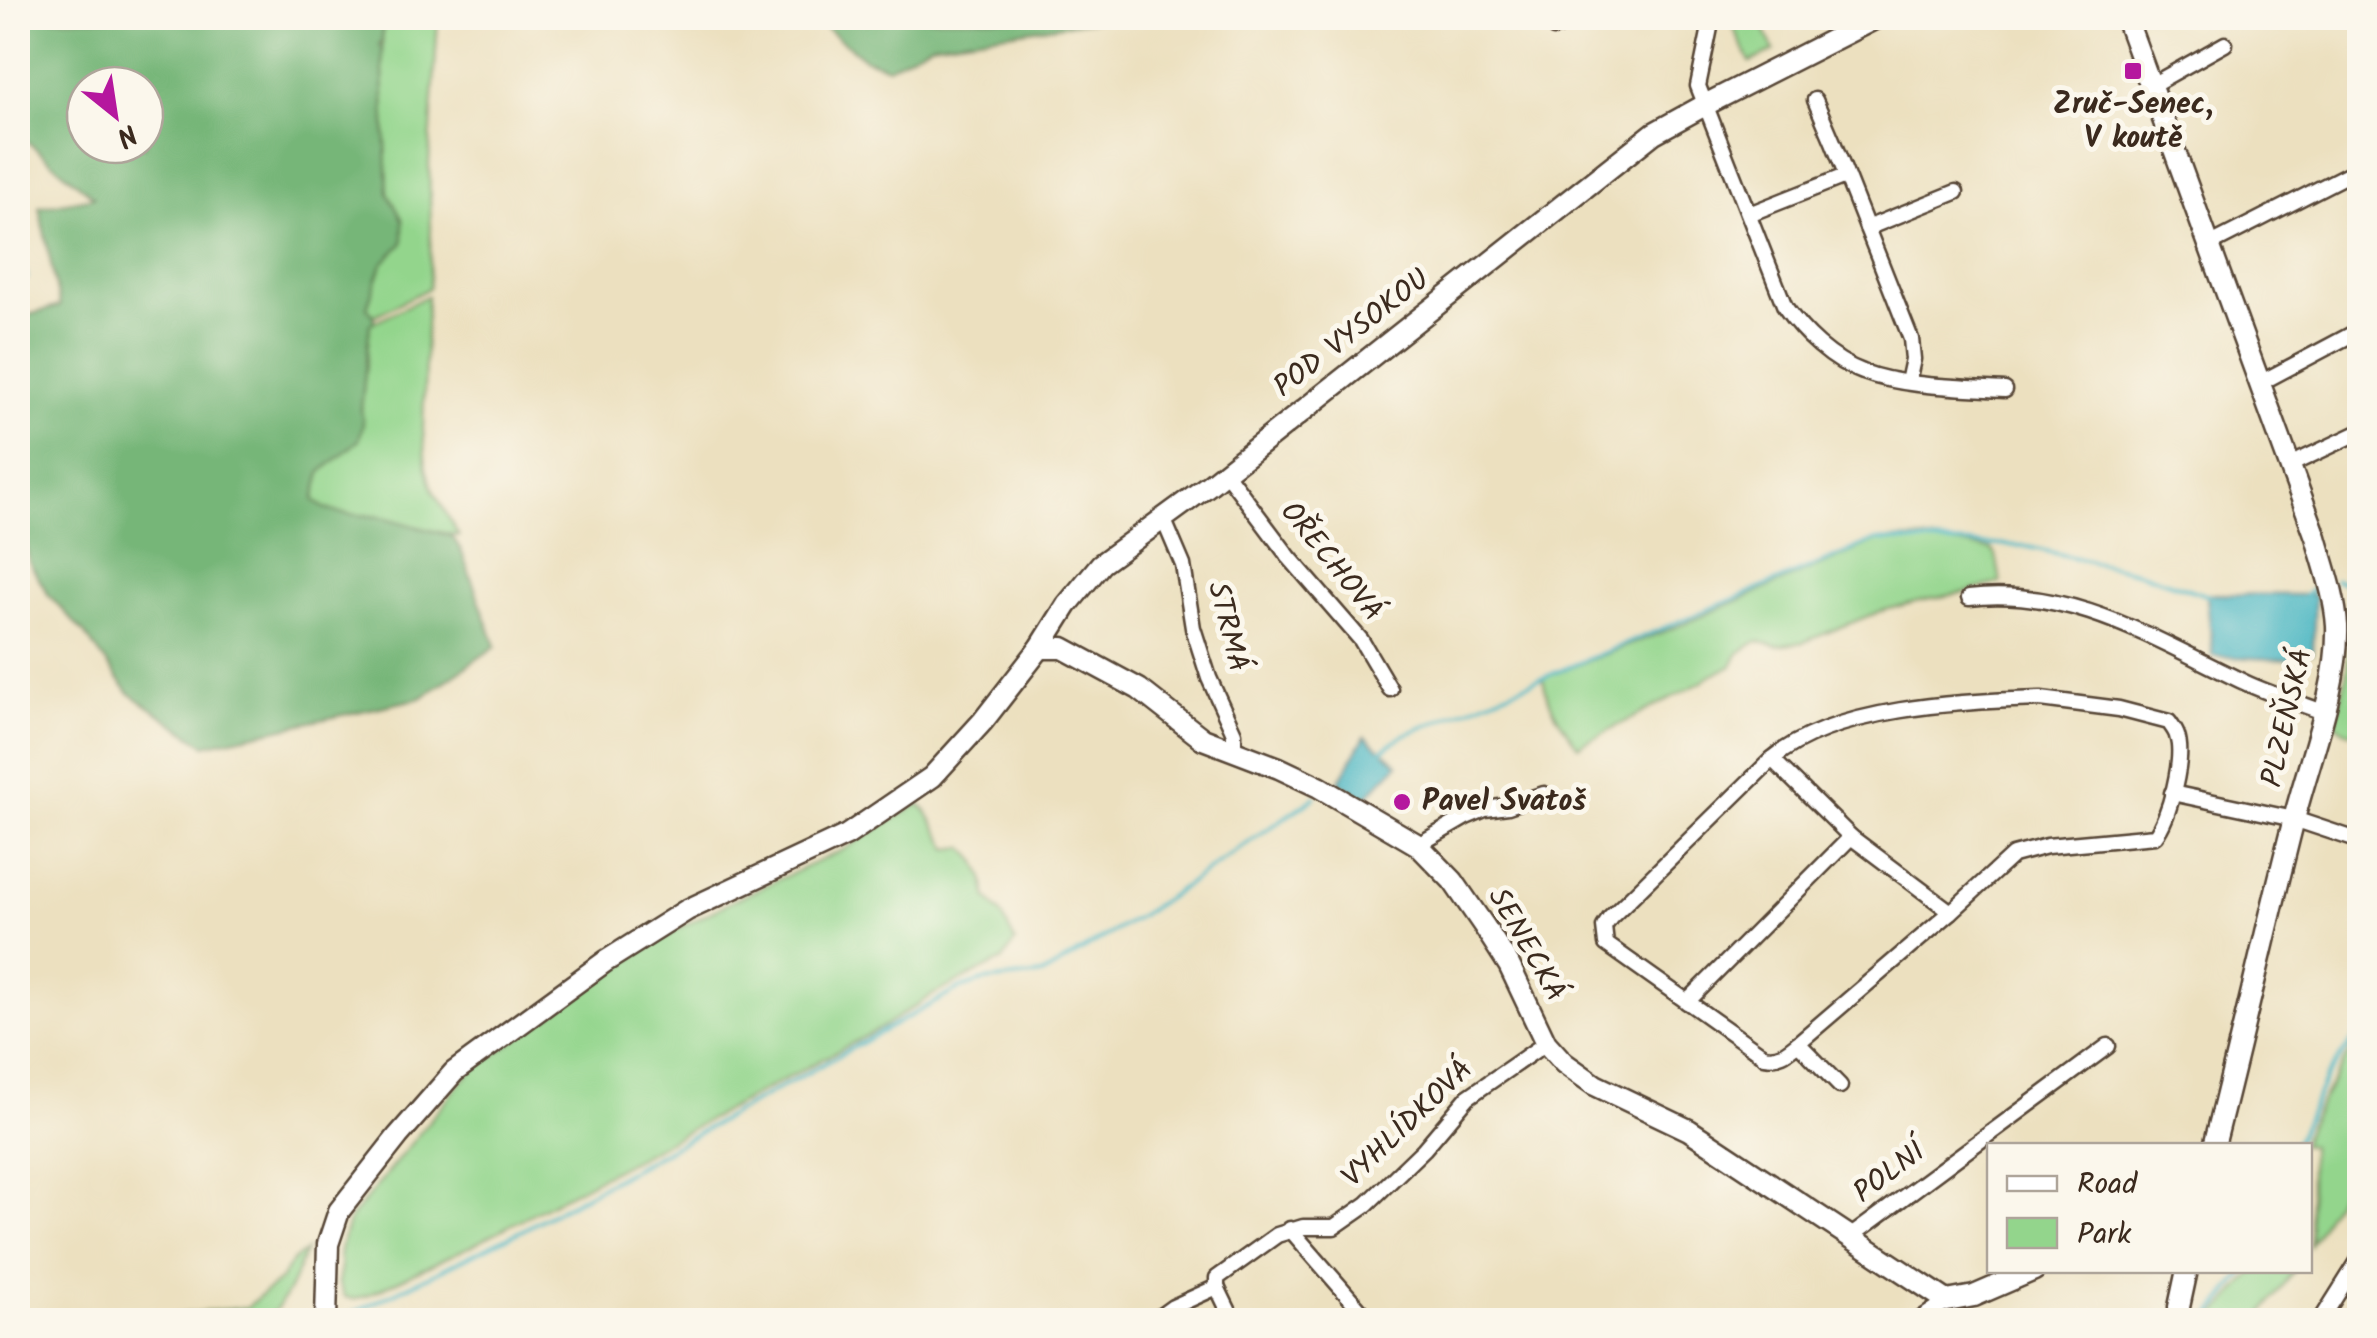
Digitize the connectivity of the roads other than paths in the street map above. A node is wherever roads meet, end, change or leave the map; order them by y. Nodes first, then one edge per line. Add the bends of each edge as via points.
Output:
1 (1585, 18) edge
2 (1712, 18) edge
3 (1876, 18) edge
4 (2126, 18) edge
5 (1554, 28) dead end
6 (2225, 44) dead end
7 (2150, 86) junction
8 (1815, 100) dead end
9 (1705, 105) junction
10 (2360, 168) edge
11 (1845, 176) junction
12 (1956, 192) dead end
13 (1749, 214) junction
14 (1867, 228) junction
15 (2210, 245) junction
16 (2360, 330) edge
17 (1908, 382) junction
18 (2260, 383) junction
19 (2005, 390) dead end
20 (2360, 432) edge
21 (2290, 465) junction
22 (1224, 472) junction
23 (1164, 518) junction
24 (1968, 598) dead end
25 (1040, 648) junction
26 (1390, 690) dead end
27 (2323, 712) junction
28 (1234, 750) junction
29 (1772, 758) junction
30 (2172, 793) junction
31 (1544, 794) dead end
32 (2294, 819) junction
33 (1850, 836) junction
34 (2360, 841) edge
35 (1418, 845) junction
36 (1952, 912) junction
37 (1687, 1002) junction
38 (1546, 1043) junction
39 (1798, 1043) junction
40 (2108, 1046) dead end
41 (1840, 1086) dead end
42 (2215, 1143) edge
43 (1290, 1229) junction
44 (1850, 1238) junction
45 (2360, 1258) edge
46 (2027, 1273) edge
47 (2186, 1273) edge
48 (1217, 1286) junction
49 (1947, 1301) junction
50 (326, 1320) edge
51 (1156, 1320) edge
52 (1233, 1320) edge
53 (1369, 1320) edge
54 (1919, 1320) edge
55 (2180, 1320) edge
56 (2321, 1320) edge

1 - 5 street
2 - 9 street via 1698,86
3 - 9 street, POD VYSOKOU
4 - 7 street, PLZEŇSKÁ
6 - 7 street
7 - 15 street, PLZEŇSKÁ
8 - 11 street
9 - 13 street
9 - 22 street, POD VYSOKOU via 1654,134
10 - 15 street
11 - 13 street
11 - 14 street
12 - 14 street
13 - 17 street via 1794,320 1861,372
14 - 17 street via 1911,339
15 - 18 street, PLZEŇSKÁ
16 - 18 street
17 - 19 street
18 - 21 street, PLZEŇSKÁ
20 - 21 street
21 - 27 street, PLZEŇSKÁ via 2337,624
22 - 23 street, POD VYSOKOU
22 - 26 street, OŘECHOVÁ via 1361,640
23 - 25 street, POD VYSOKOU via 1102,564
23 - 28 street, STRMÁ
24 - 27 street via 2063,603
25 - 28 street, SENECKÁ via 1063,648 1140,689 1203,739
25 - 50 street, POD VYSOKOU via 932,777 847,835 687,910 454,1072 339,1212 328,1244
27 - 32 street, PLZEŇSKÁ
28 - 35 street, SENECKÁ via 1319,788
29 - 30 street via 1824,730 1892,711 2041,699 2170,722 2179,760
29 - 33 street
29 - 37 street via 1604,927 1606,944
30 - 32 street
30 - 36 street via 2155,836 2013,854
31 - 35 street via 1485,808
32 - 34 street
32 - 42 street, PLZEŇSKÁ
33 - 36 street
33 - 37 street
35 - 38 street, SENECKÁ via 1484,926
36 - 39 street
37 - 39 street via 1764,1056 1781,1056
38 - 43 street, VYHLÍDKOVÁ via 1468,1097 1368,1204 1334,1226
38 - 44 street, SENECKÁ via 1595,1085 1688,1130
39 - 41 street
40 - 44 street, POLNÍ
43 - 48 street, VYHLÍDKOVÁ via 1217,1278
43 - 53 street
44 - 49 street, SENECKÁ
45 - 56 street
46 - 49 street
47 - 55 street
48 - 51 street, VYHLÍDKOVÁ
48 - 52 street
49 - 54 street

